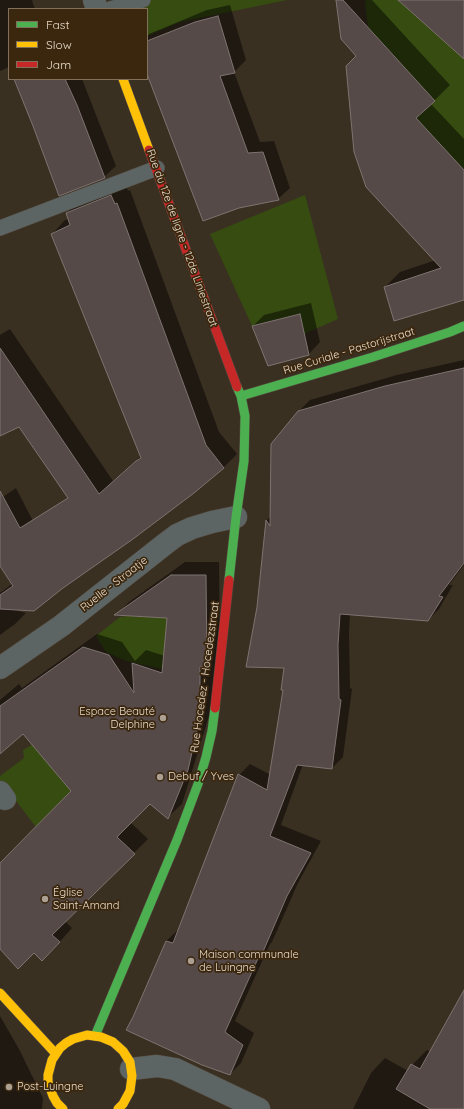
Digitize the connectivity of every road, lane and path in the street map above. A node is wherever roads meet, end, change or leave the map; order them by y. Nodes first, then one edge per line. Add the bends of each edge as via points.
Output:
1 (143, 0) edge
2 (114, 8) edge
3 (123, 80) edge
4 (157, 168) junction
5 (0, 228) edge
6 (464, 326) edge
7 (241, 396) junction
8 (236, 518) junction
9 (0, 668) edge
10 (0, 994) edge
11 (95, 1036) junction
12 (56, 1054) junction
13 (131, 1069) junction
14 (62, 1109) edge
15 (118, 1109) edge
16 (260, 1109) edge

1 - 2 lane
3 - 4 street, Rue du 12e de ligne - 12de Liniestraat
4 - 5 lane
4 - 7 street, Rue du 12e de ligne - 12de Liniestraat
6 - 7 street, Rue Curiale - Pastorijstraat
7 - 8 street, Rue Hocedez - Hocedezstraat via 245,416 245,442
8 - 9 street, Ruelle - Straatje via 212,522 177,535 61,626
8 - 11 street, Rue Hocedez - Hocedezstraat via 212,731 206,757 177,840
10 - 12 street
11 - 12 street via 87,1035 72,1039
11 - 13 street via 108,1039 118,1046 127,1057
12 - 14 street via 52,1060 48,1082 53,1096
13 - 15 street via 130,1091
13 - 16 street via 157,1066 175,1069

